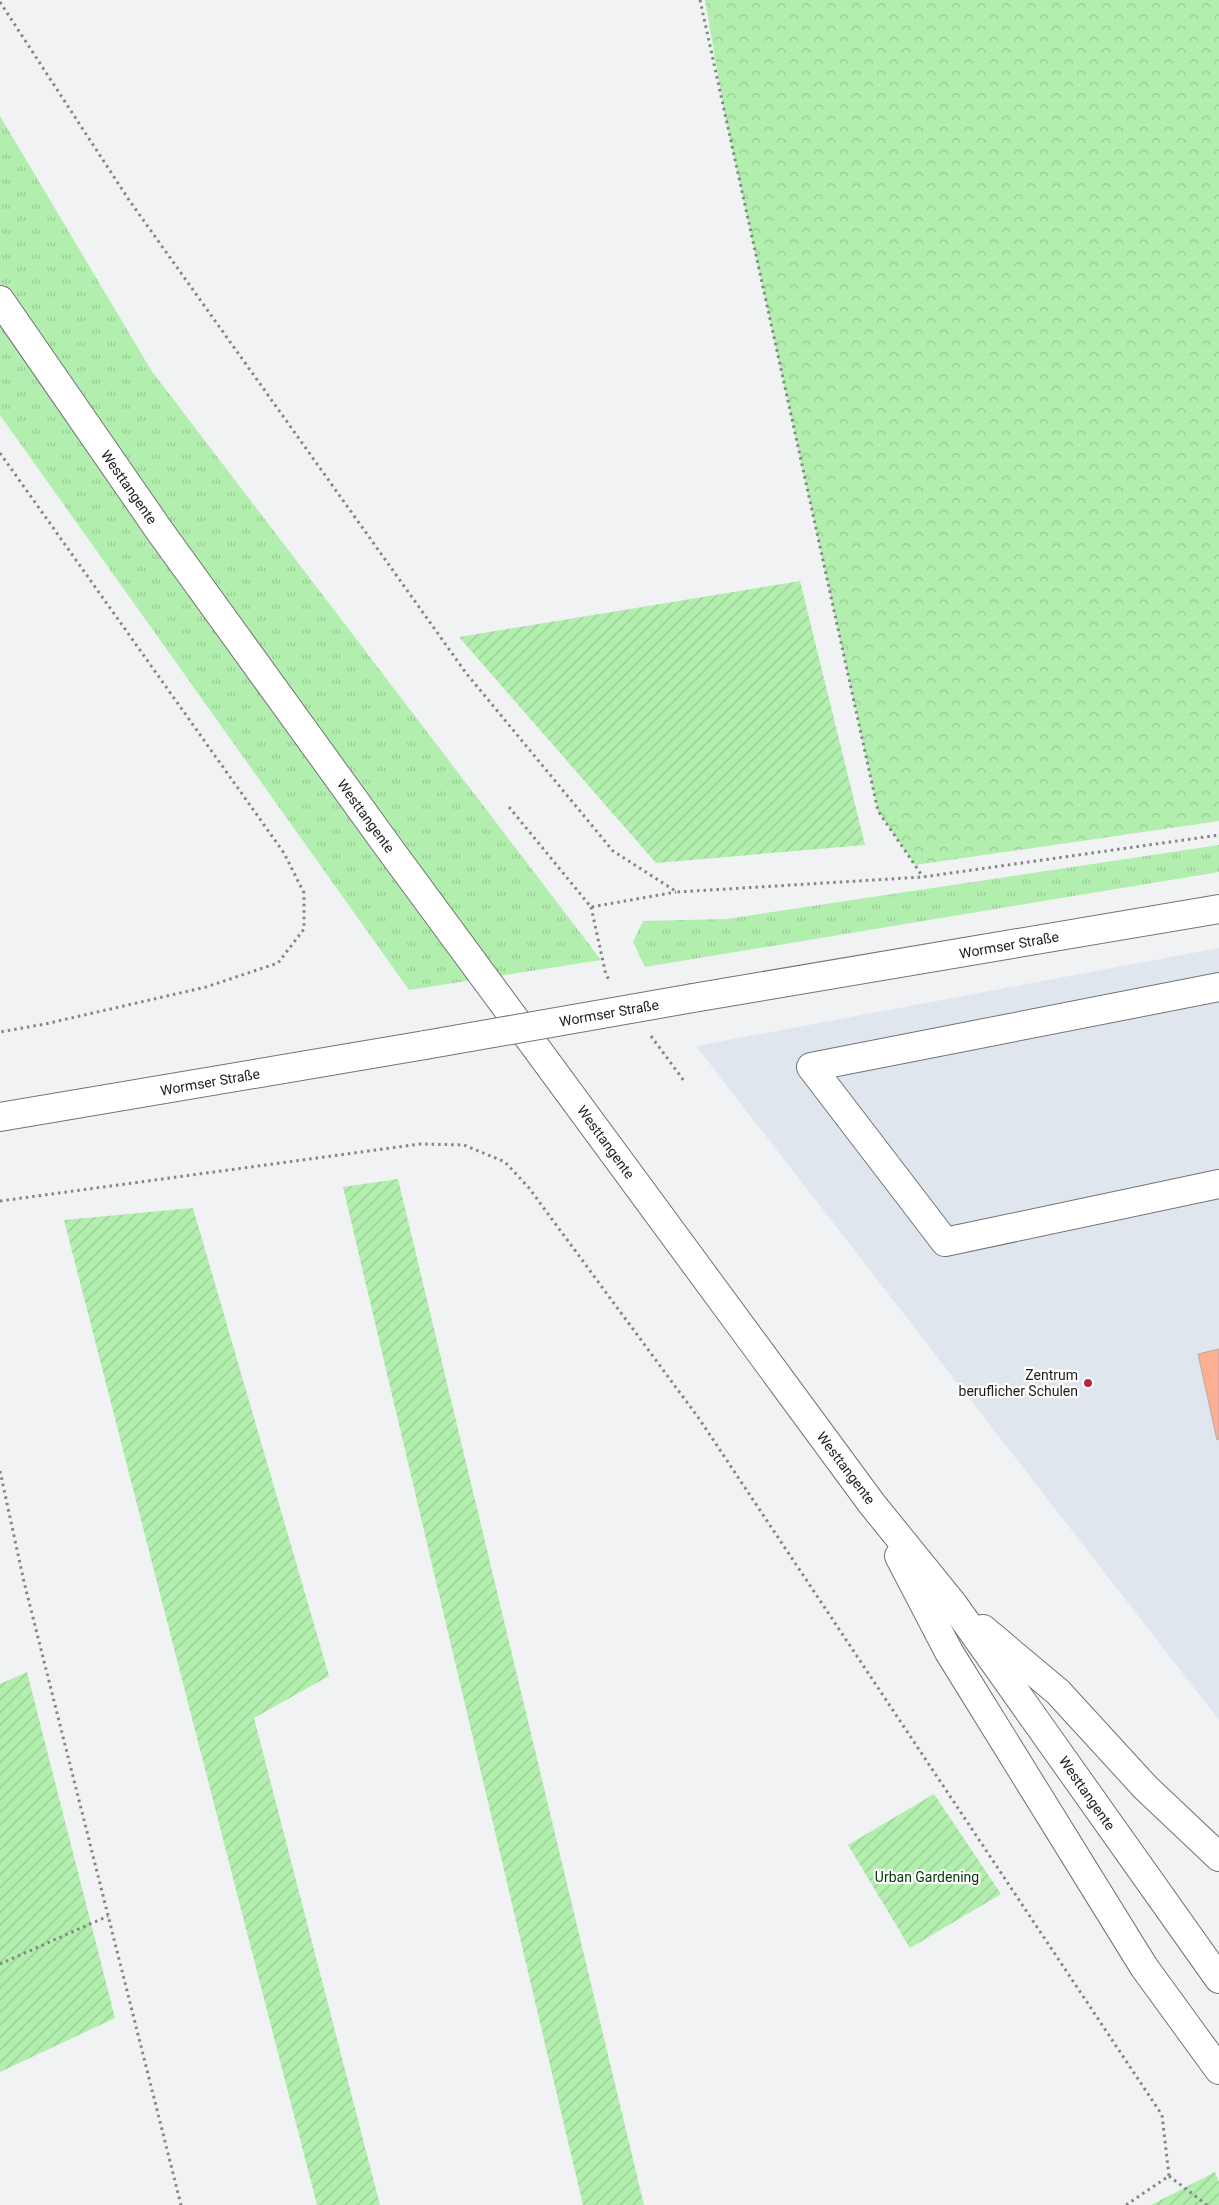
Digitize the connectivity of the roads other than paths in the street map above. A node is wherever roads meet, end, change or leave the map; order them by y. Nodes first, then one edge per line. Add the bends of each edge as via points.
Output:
1 (0, 300) edge
2 (1219, 909) edge
3 (1219, 987) edge
4 (0, 1117) edge
5 (1219, 1184) edge
6 (872, 1504) junction
7 (953, 1604) junction
8 (1219, 1857) edge
9 (1219, 1979) edge
10 (1219, 2070) edge

1 - 6 main road, Westtangente via 160,530 366,816
2 - 4 main road, Wormser Straße, bridge
3 - 5 main road via 811,1067 945,1242
6 - 7 main road, Westtangente
6 - 10 main road via 954,1660 1144,1967
7 - 8 main road via 1058,1692 1145,1787
7 - 9 main road, Westtangente

